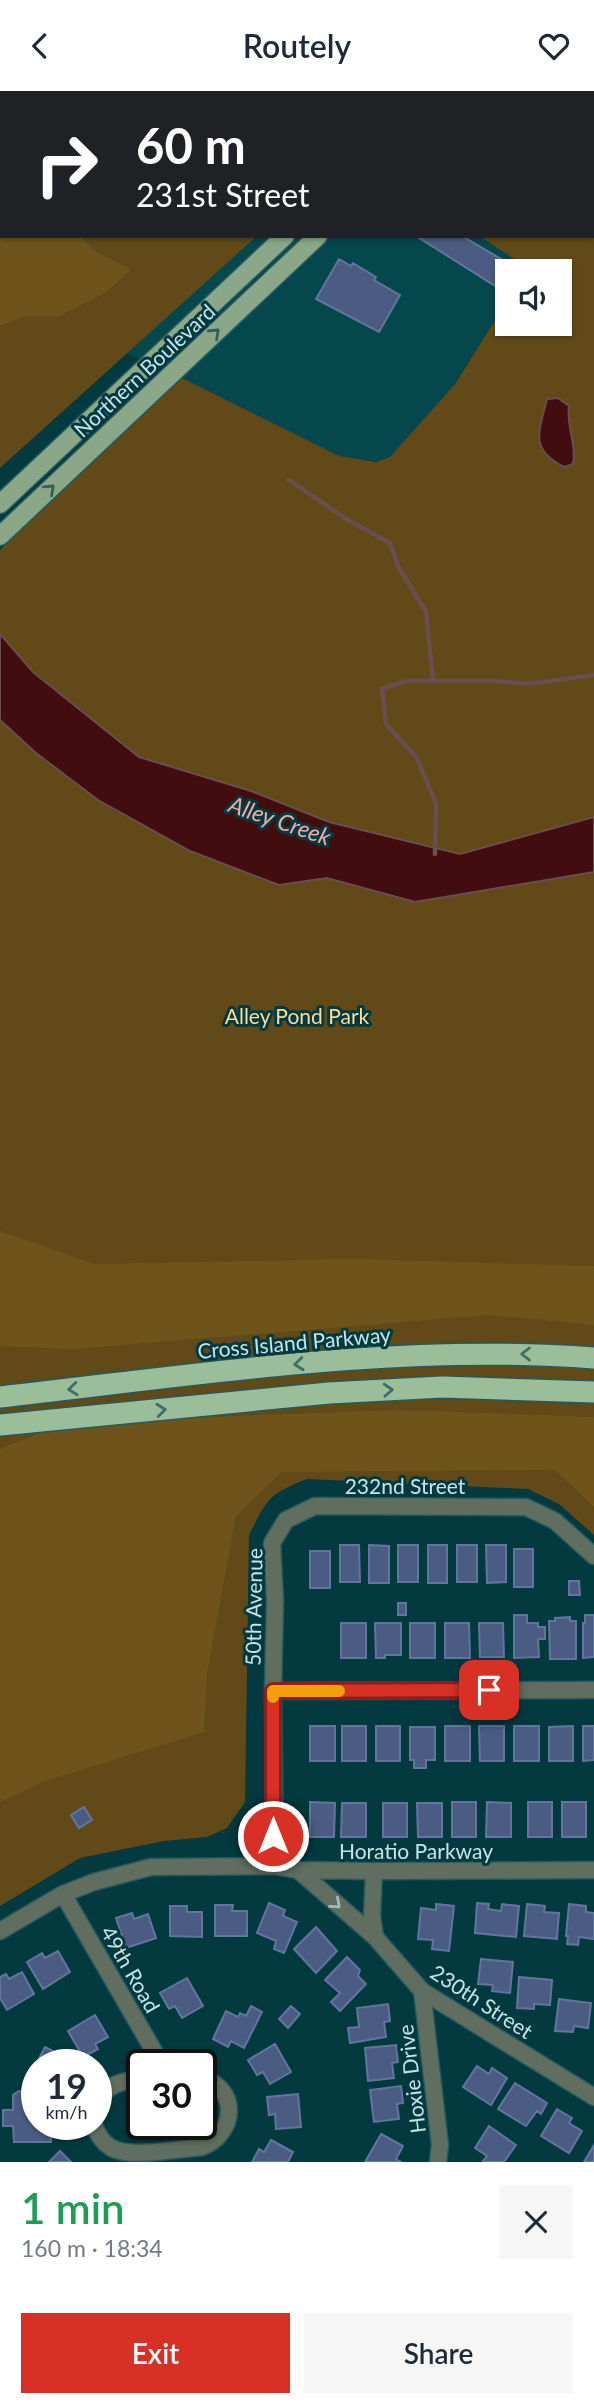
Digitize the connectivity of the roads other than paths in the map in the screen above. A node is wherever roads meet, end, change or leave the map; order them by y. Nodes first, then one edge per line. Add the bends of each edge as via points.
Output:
1 (283, 238) edge
2 (316, 238) edge
3 (0, 504) edge
4 (0, 536) edge
5 (594, 1357) edge
6 (594, 1392) edge
7 (0, 1397) edge
8 (7, 1425) edge
9 (286, 1520) joint
10 (594, 1556) edge
11 (594, 1690) edge
12 (273, 1691) junction
13 (275, 1866) junction
14 (298, 1870) junction
15 (594, 1870) edge
16 (374, 1871) junction
17 (63, 1894) junction
18 (0, 1931) edge
19 (375, 1937) junction
20 (422, 1991) junction
21 (153, 2049) edge
22 (217, 2086) edge
23 (594, 2097) edge
24 (217, 2138) edge
25 (103, 2140) edge
26 (215, 2140) edge
27 (438, 2162) edge

1 - 3 main road, Northern Boulevard
4 -> 2 main road, Northern Boulevard
5 -> 7 highway, Cross Island Parkway via 438,1354 331,1361
8 -> 6 highway via 429,1387
9 - 10 street, 232nd Street via 315,1506 526,1507 555,1521
9 - 12 street, 50th Avenue via 272,1543
11 - 12 street
12 - 13 street, 50th Avenue
13 - 14 street, Horatio Parkway
13 - 17 street, Horatio Parkway via 151,1867
14 - 16 street, Horatio Parkway
14 -> 19 street, 230th Street
15 - 16 street, Horatio Parkway
16 - 19 street
17 - 18 street, Horatio Parkway
17 - 21 street, 49th Road
19 - 20 street, 230th Street
20 - 23 street, 230th Street
20 - 27 street, Hoxie Drive via 440,2145
22 - 24 street via 224,2093 229,2119
25 - 26 street via 124,2152 202,2147

